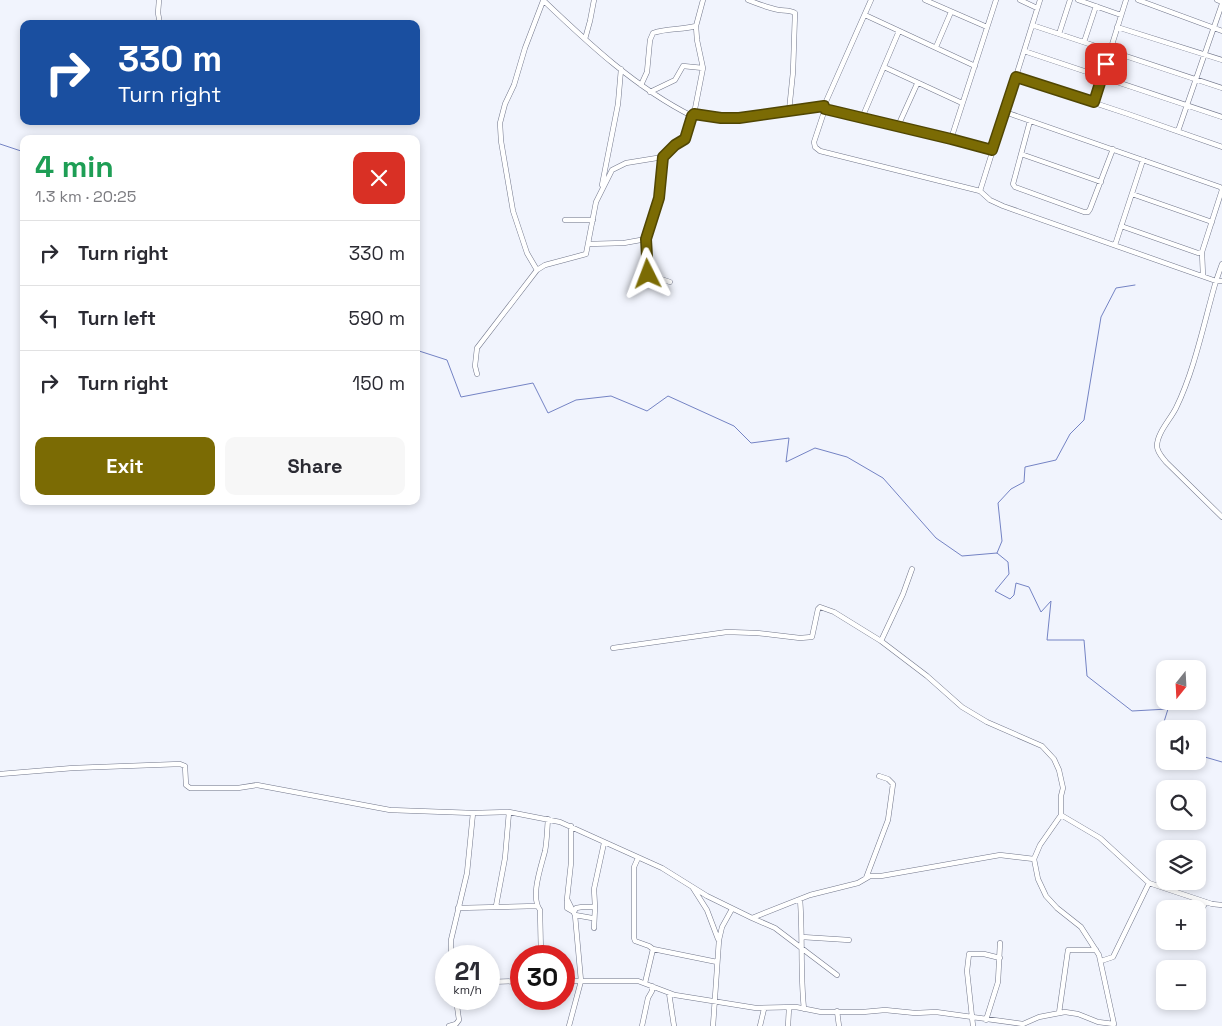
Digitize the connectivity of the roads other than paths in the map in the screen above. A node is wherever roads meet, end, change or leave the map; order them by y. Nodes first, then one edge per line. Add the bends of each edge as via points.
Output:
1 (159, 0) edge
2 (543, 0) edge
3 (594, 0) edge
4 (703, 0) edge
5 (748, 0) edge
6 (871, 0) edge
7 (925, 0) edge
8 (996, 0) edge
9 (1020, 0) edge
10 (1040, 0) edge
11 (1070, 0) edge
12 (1078, 0) edge
13 (1126, 0) edge
14 (1138, 0) edge
15 (1217, 0) edge
16 (1222, 3) edge
17 (1096, 6) junction
18 (1037, 8) junction
19 (951, 12) junction
20 (865, 15) junction
21 (1121, 15) junction
22 (159, 20) edge
23 (696, 26) junction
24 (1032, 26) junction
25 (1117, 27) junction
26 (987, 28) junction
27 (1214, 28) junction
28 (1222, 30) edge
29 (899, 31) junction
30 (1059, 34) junction
31 (585, 39) junction
32 (1084, 42) junction
33 (936, 47) junction
34 (1024, 50) junction
35 (1110, 50) junction
36 (1205, 55) junction
37 (1222, 60) edge
38 (975, 66) junction
39 (884, 67) junction
40 (703, 68) junction
41 (621, 69) junction
42 (1016, 77) junction
43 (1102, 77) junction
44 (1196, 79) junction
45 (917, 84) junction
46 (642, 85) junction
47 (1222, 88) edge
48 (650, 92) junction
49 (1094, 102) junction
50 (962, 103) junction
51 (1187, 106) junction
52 (824, 107) junction
53 (789, 111) junction
54 (1005, 112) junction
55 (693, 115) junction
56 (1222, 117) edge
57 (862, 118) junction
58 (1030, 121) junction
59 (898, 126) junction
60 (1178, 131) junction
61 (951, 139) junction
62 (1222, 146) edge
63 (1113, 149) junction
64 (992, 150) junction
65 (1021, 154) junction
66 (663, 157) junction
67 (1143, 160) junction
68 (1101, 182) junction
69 (1222, 190) edge
70 (601, 191) junction
71 (980, 191) junction
72 (1132, 194) junction
73 (565, 220) dead end
74 (592, 220) junction
75 (1212, 222) junction
76 (1121, 226) junction
77 (646, 239) junction
78 (588, 244) junction
79 (1115, 245) junction
80 (1202, 252) junction
81 (1222, 264) edge
82 (537, 270) junction
83 (1203, 276) junction
84 (1219, 281) edge
85 (670, 282) dead end
86 (476, 374) dead end
87 (1222, 517) edge
88 (912, 569) dead end
89 (881, 641) junction
90 (613, 648) dead end
91 (0, 774) edge
92 (879, 776) dead end
93 (509, 812) junction
94 (472, 813) junction
95 (1061, 815) junction
96 (548, 819) junction
97 (570, 826) junction
98 (604, 843) junction
99 (638, 858) junction
100 (1034, 859) junction
101 (866, 878) junction
102 (1149, 883) junction
103 (690, 884) junction
104 (800, 899) junction
105 (1200, 900) edge
106 (1206, 902) edge
107 (1222, 905) edge
108 (496, 906) junction
109 (537, 906) junction
110 (595, 907) junction
111 (458, 908) junction
112 (732, 909) junction
113 (575, 914) junction
114 (592, 918) dead end
115 (752, 918) junction
116 (594, 928) dead end
117 (802, 936) junction
118 (718, 940) junction
119 (850, 940) dead end
120 (1000, 943) dead end
121 (451, 945) edge
122 (541, 945) edge
123 (802, 948) junction
124 (653, 949) junction
125 (1096, 950) junction
126 (1000, 958) junction
127 (1101, 961) junction
128 (717, 962) junction
129 (837, 975) dead end
130 (575, 981) edge
131 (580, 981) junction
132 (645, 983) junction
133 (652, 986) junction
134 (668, 993) junction
135 (714, 1002) junction
136 (764, 1008) junction
137 (789, 1008) junction
138 (804, 1009) junction
139 (457, 1010) edge
140 (837, 1011) junction
141 (1059, 1013) junction
142 (973, 1018) junction
143 (986, 1020) junction
144 (995, 1021) junction
145 (1114, 1025) edge
146 (449, 1026) edge
147 (569, 1026) edge
148 (642, 1026) edge
149 (674, 1026) edge
150 (713, 1026) edge
151 (760, 1026) edge
152 (788, 1026) edge
153 (839, 1026) edge
154 (973, 1026) edge
155 (998, 1026) edge

1 - 22 street
2 - 31 street
2 - 82 street via 500,123 513,211 527,253
3 - 31 street
4 - 23 street
5 - 53 street via 795,13
6 - 20 street
7 - 19 street
8 - 26 street
9 - 18 street
10 - 18 street
11 - 30 street
12 - 17 street
13 - 21 street
14 - 27 street
15 - 16 street
16 - 27 street
17 - 21 street
17 - 32 street
18 - 24 street
19 - 26 street
19 - 33 street
20 - 29 street
20 - 52 street
21 - 25 street
23 - 40 street
23 - 46 street via 654,33
24 - 30 street
24 - 34 street
25 - 35 street
25 - 36 street
26 - 38 street
27 - 28 street
27 - 36 street
29 - 33 street
29 - 39 street
30 - 32 street
31 - 41 street
32 - 35 street
33 - 38 street
34 - 42 street
34 - 43 street
35 - 43 street
35 - 44 street
36 - 37 street
36 - 44 street
38 - 50 street
39 - 45 street
39 - 57 street
40 - 48 street via 683,66 675,80
40 - 55 street
41 - 46 street
41 - 70 street via 618,104
42 - 49 street
42 - 54 street
43 - 49 street
43 - 51 street
44 - 47 street
44 - 51 street
45 - 50 street
45 - 59 street
46 - 48 street
48 - 55 street
49 - 60 street
50 - 61 street
51 - 56 street
51 - 60 street
52 - 53 street
52 - 57 street
52 - 71 street via 814,142 820,150
53 - 55 street via 739,118
54 - 58 street
54 - 64 street
55 - 66 street via 685,139
57 - 59 street
58 - 63 street
58 - 65 street
59 - 61 street
60 - 62 street
61 - 64 street
63 - 67 street
63 - 68 street
64 - 71 street
65 - 68 street
65 - 68 street via 1013,180 1015,187 1084,212 1090,209
66 - 70 street via 634,160 618,166 612,170
66 - 77 street via 659,198
67 - 69 street via 1220,186
67 - 72 street
69 - 75 street
70 - 74 street
71 - 79 street via 1003,206
72 - 75 street
72 - 76 street
73 - 74 street
74 - 78 street
75 - 80 street
76 - 79 street
76 - 80 street
77 - 78 street
77 - 85 street via 648,274
78 - 82 street via 586,254
79 - 83 street
80 - 83 street
81 - 84 street
82 - 86 street via 477,348
83 - 84 street
84 - 87 street via 1184,392 1157,445 1166,462
88 - 89 street
89 - 90 street via 820,607 812,637 727,632
89 - 95 street via 962,707 987,722 1042,746 1054,758 1059,770 1063,788
91 - 94 street via 180,764 185,766 186,785 190,788 257,785 390,810
92 - 101 street via 892,782 891,800 888,820
93 - 94 street
93 - 96 street
93 - 108 street
94 - 111 street via 467,873
95 - 100 street
95 - 102 street via 1100,838
96 - 97 street
96 - 109 street via 536,893
97 - 98 street
97 - 113 street via 571,863 567,899
98 - 99 street
98 - 110 street via 594,889
99 - 103 street
99 - 124 street via 634,873 634,936 635,941
100 - 101 street via 1000,855
100 - 125 street via 1046,896 1081,927
101 - 104 street
102 - 105 street
102 - 127 street via 1113,957
103 - 112 street
103 - 118 street via 707,910
104 - 115 street
104 - 117 street
106 - 107 street
108 - 109 street
108 - 111 street
109 - 122 street via 540,910
110 - 113 street via 576,908
110 - 116 street
111 - 121 street
112 - 115 street
112 - 118 street
113 - 114 street
113 - 131 street
115 - 123 street via 775,928
117 - 119 street
117 - 123 street
118 - 128 street
120 - 126 street
123 - 129 street
123 - 138 street
124 - 128 street
124 - 132 street
125 - 127 street
125 - 141 street via 1068,950
126 - 142 street via 969,954 967,971
126 - 143 street via 998,982
127 - 145 street
128 - 135 street
130 - 131 street
131 - 132 street
131 - 147 street
132 - 133 street
133 - 134 street
133 - 148 street
134 - 135 street
134 - 149 street
135 - 136 street
135 - 150 street
136 - 137 street
136 - 151 street
137 - 138 street
137 - 152 street
138 - 140 street
139 - 146 street via 456,1024
140 - 142 street via 936,1012
140 - 153 street
141 - 144 street via 1023,1024
141 - 145 street via 1078,1014
142 - 143 street
142 - 154 street
143 - 144 street
144 - 155 street

